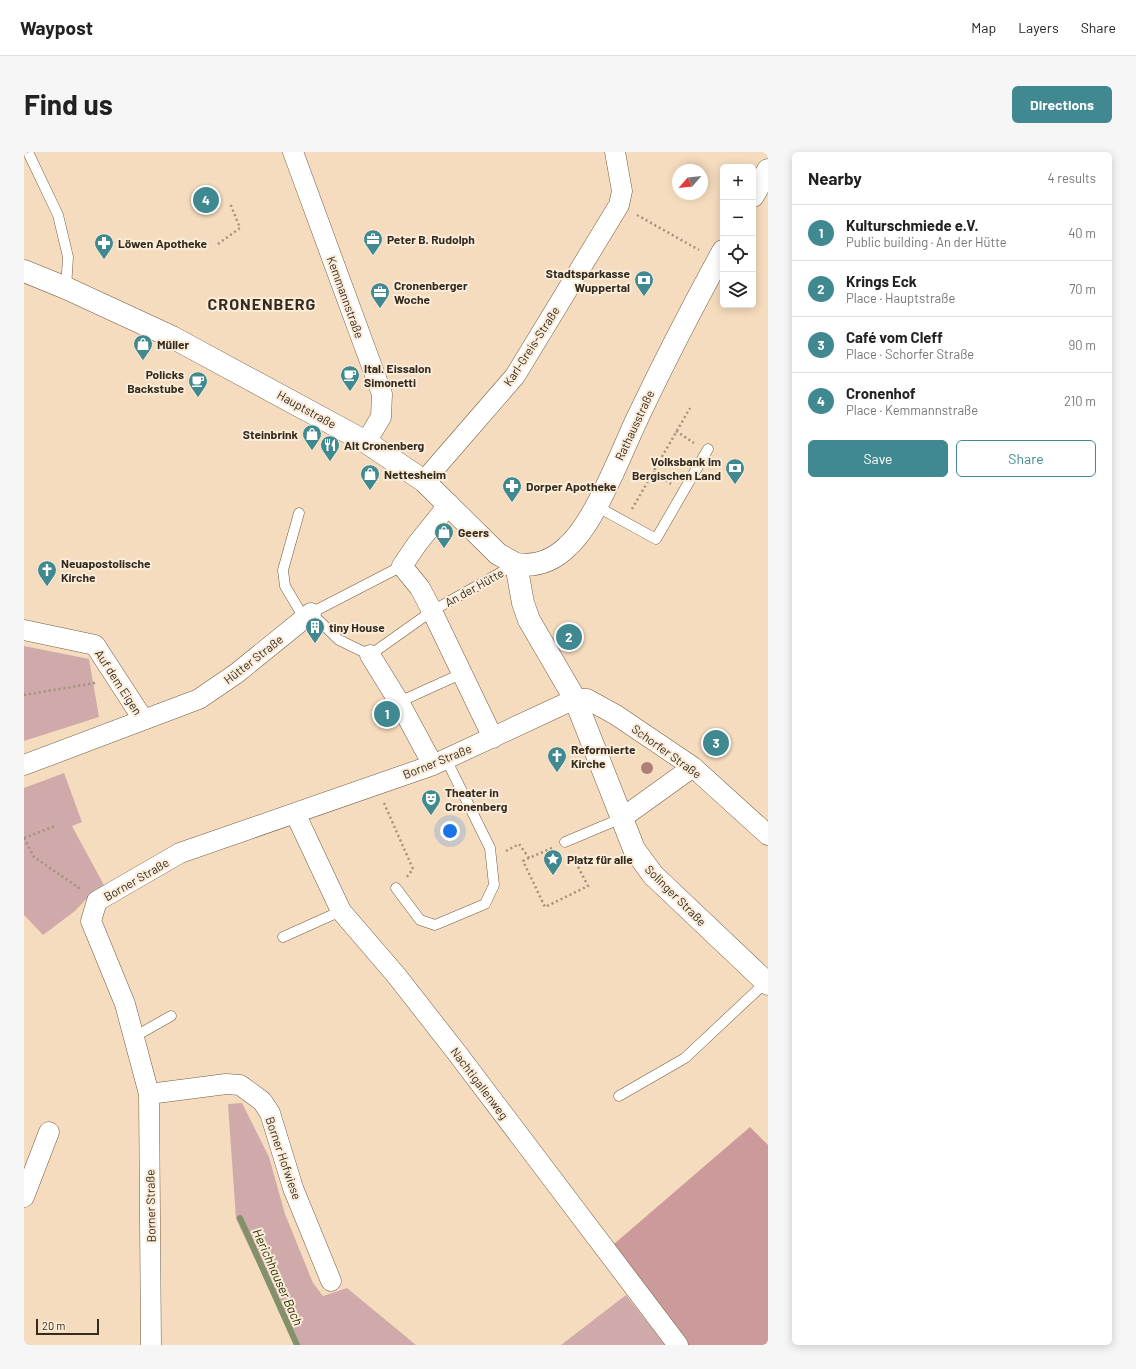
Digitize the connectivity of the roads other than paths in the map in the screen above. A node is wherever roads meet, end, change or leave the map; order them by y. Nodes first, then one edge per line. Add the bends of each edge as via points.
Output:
1 (28, 152) edge
2 (293, 152) edge
3 (615, 152) edge
4 (768, 170) edge
5 (756, 191) edge
6 (720, 258) edge
7 (24, 271) edge
8 (66, 288) junction
9 (366, 442) junction
10 (708, 449) dead end
11 (424, 481) junction
12 (448, 504) junction
13 (596, 506) junction
14 (299, 513) dead end
15 (516, 564) junction
16 (402, 566) junction
17 (432, 611) junction
18 (307, 615) junction
19 (24, 630) edge
20 (370, 655) junction
21 (463, 673) junction
22 (575, 699) junction
23 (399, 702) junction
24 (142, 720) junction
25 (493, 738) junction
26 (440, 762) junction
27 (24, 765) edge
28 (693, 767) junction
29 (295, 813) junction
30 (622, 818) junction
31 (768, 835) edge
32 (565, 842) road end
33 (396, 888) road end
34 (341, 910) junction
35 (283, 937) dead end
36 (767, 983) edge
37 (171, 1016) dead end
38 (134, 1037) junction
39 (149, 1094) junction
40 (619, 1096) dead end
41 (49, 1132) dead end
42 (24, 1197) edge
43 (331, 1281) dead end
44 (151, 1345) edge
45 (678, 1345) edge

1 - 8 lane via 58,214 68,257
2 - 9 street, Kemmannstraße via 382,394 381,417
3 - 11 street, Karl-Greis-Straße via 622,191 619,206 515,376
4 - 5 main road
6 - 13 main road, Rathausstraße via 652,388
7 - 8 main road, Hauptstraße
8 - 9 main road, Hauptstraße via 172,337
9 - 11 main road, Hauptstraße
10 - 13 lane via 656,539
11 - 12 main road, Hauptstraße
12 - 15 main road, Hauptstraße via 498,554
12 - 16 street, Hütter Straße
13 - 15 main road, Rathausstraße via 579,534 556,557 537,564
14 - 18 lane via 283,570 285,586
15 - 17 lane, An der Hütte
15 - 22 main road via 523,603 529,620
16 - 17 street, An der Hütte via 420,588
16 - 18 lane, Hütter Straße
17 - 20 lane, An der Hütte
17 - 21 street, An der Hütte
18 - 20 lane via 339,640
18 - 24 street, Hütter Straße via 237,673 200,699
19 - 24 street, Auf dem Eigen via 95,645
20 - 23 street
21 - 23 lane
21 - 25 street, An der Hütte
22 - 25 street, Borner Straße via 529,718
22 - 28 street, Schorfer Straße via 587,699 616,715
22 - 30 main road, Solinger Straße
23 - 26 street
24 - 27 street, Hütter Straße
25 - 26 street, Borner Straße
26 - 29 street, Borner Straße
26 - 33 lane via 490,848 494,884 485,904 435,925 420,920
28 - 30 street
28 - 31 street, Schorfer Straße
29 - 34 street, Nachtigallenweg
29 - 38 street, Borner Straße via 180,853 97,901 91,921 125,1004
30 - 32 lane
30 - 36 main road, Solinger Straße via 634,850 653,875
34 - 35 lane
34 - 45 street, Nachtigallenweg via 457,1053
36 - 40 lane via 685,1058
37 - 38 lane
38 - 39 street, Borner Straße
39 - 43 street, Borner Hofwiese via 226,1084 240,1085 262,1101 270,1113 293,1188
39 - 44 street, Borner Straße
41 - 42 street

